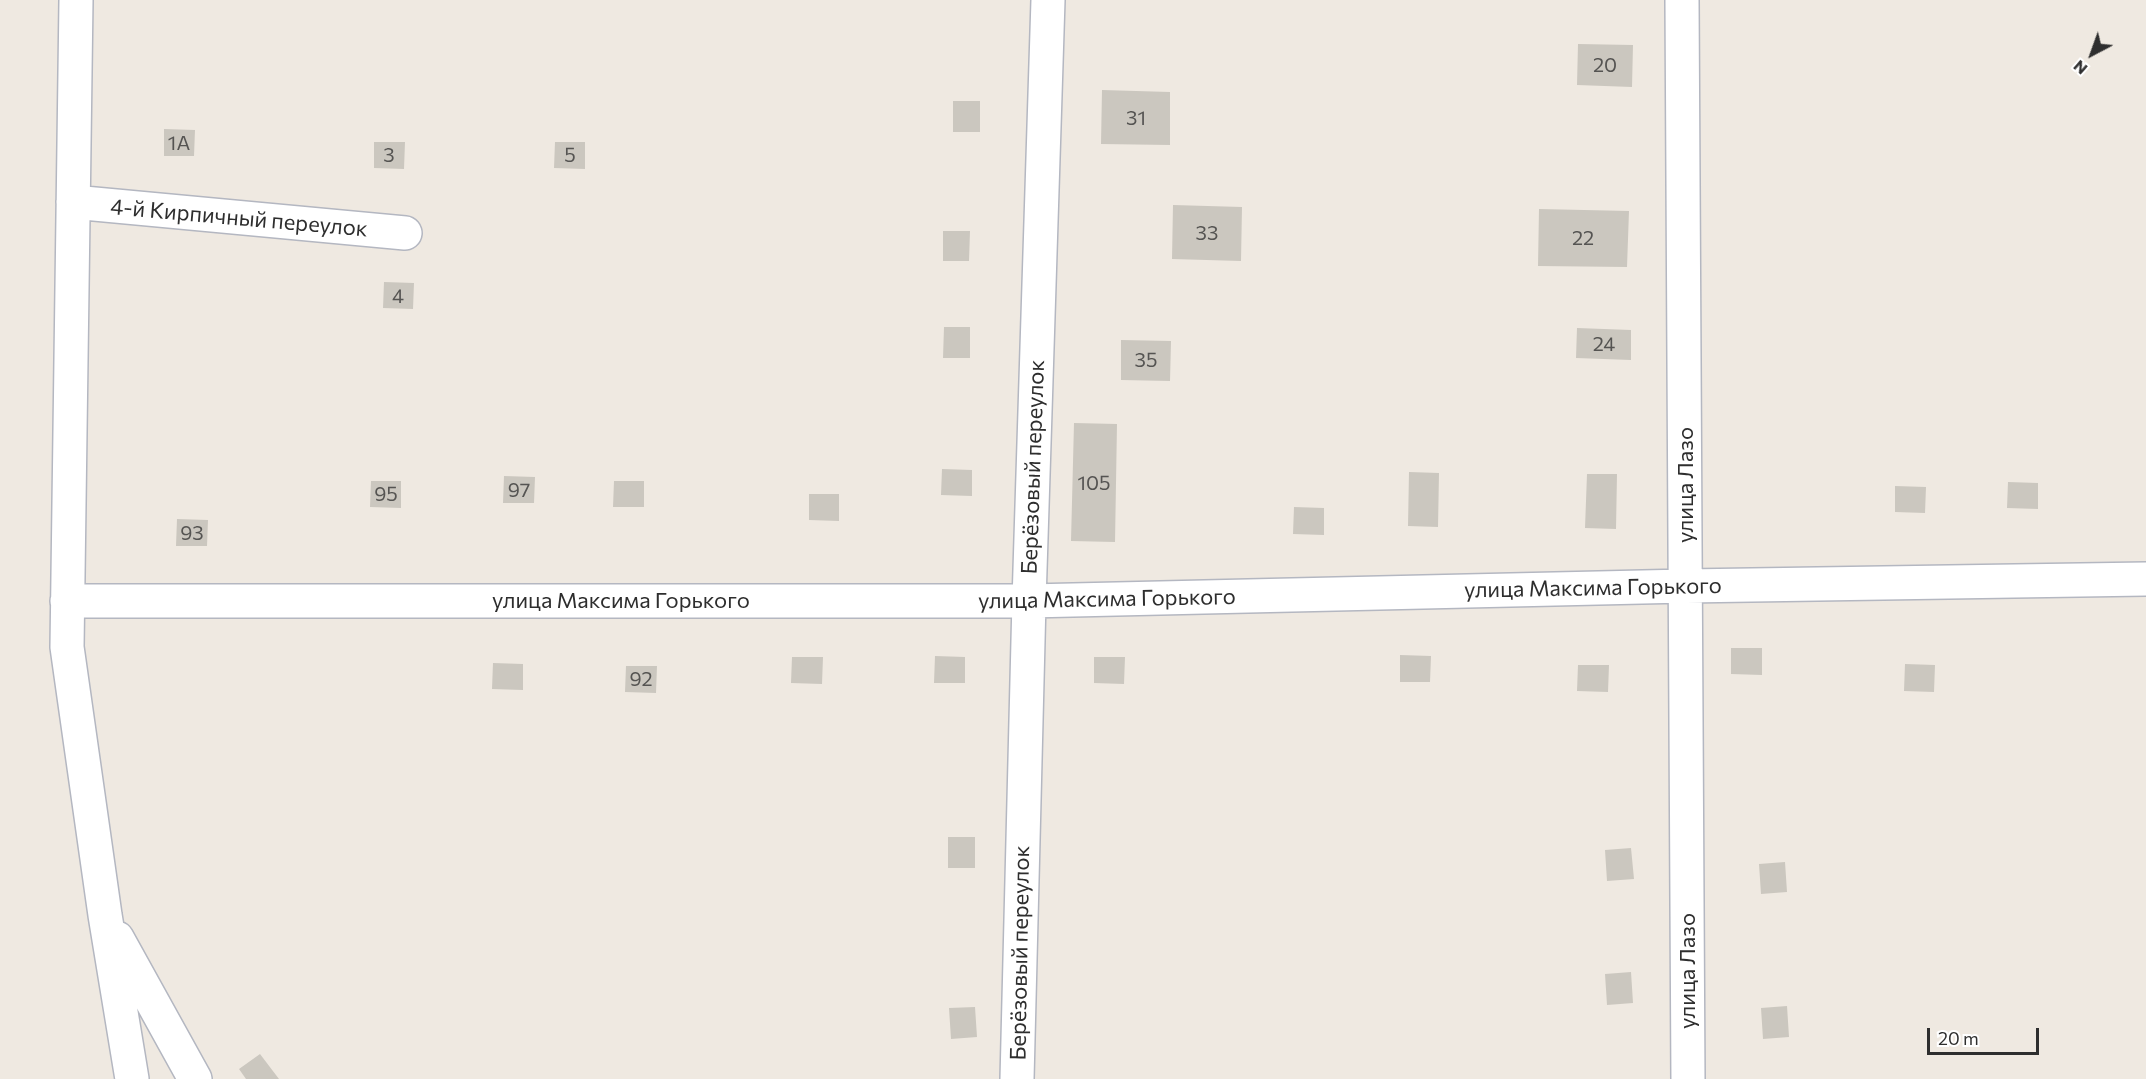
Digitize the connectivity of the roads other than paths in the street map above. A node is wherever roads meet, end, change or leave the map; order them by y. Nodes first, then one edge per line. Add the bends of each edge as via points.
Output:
1 (76, 0) edge
2 (1048, 0) edge
3 (1682, 0) edge
4 (73, 202) junction
5 (405, 233) dead end
6 (2146, 579) edge
7 (1686, 586) junction
8 (67, 601) junction
9 (1029, 602) junction
10 (105, 915) junction
11 (132, 1079) edge
12 (195, 1079) edge
13 (1017, 1079) edge
14 (1688, 1079) edge

1 - 4 street
2 - 9 street, Берёзовый переулок
3 - 7 street, улица Лазо
4 - 5 street, 4-й Кирпичный переулок
4 - 8 street
6 - 7 street, улица Максима Горького
7 - 9 street, улица Максима Горького
7 - 14 street, улица Лазо
8 - 9 street, улица Максима Горького
8 - 10 street via 67,647
9 - 13 street, Берёзовый переулок
10 - 11 street
10 - 12 street

